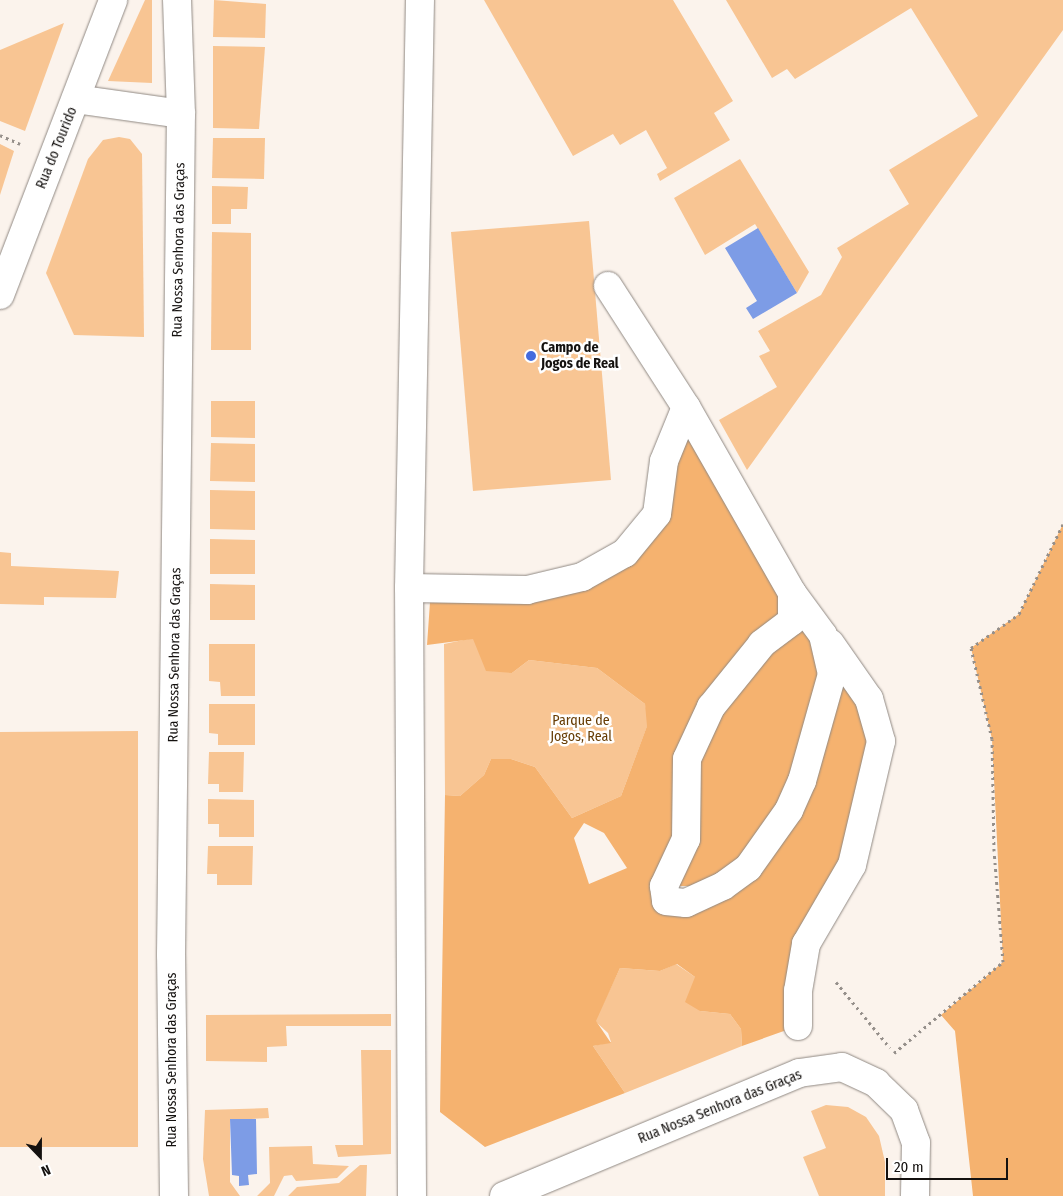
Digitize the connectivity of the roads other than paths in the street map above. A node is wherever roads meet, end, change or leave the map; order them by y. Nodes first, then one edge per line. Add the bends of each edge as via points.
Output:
1 (113, 0) edge
2 (177, 0) edge
3 (420, 0) edge
4 (76, 99) junction
5 (181, 114) junction
6 (608, 286) dead end
7 (0, 295) edge
8 (686, 407) junction
9 (409, 588) junction
10 (792, 593) junction
11 (823, 635) junction
12 (798, 1026) dead end
13 (174, 1196) edge
14 (412, 1196) edge
15 (504, 1196) edge
16 (915, 1196) edge

1 - 4 street, Rua do Tourido
2 - 5 street, Rua Nossa Senhora das Graças
3 - 9 street
4 - 5 street
4 - 7 street, Rua do Tourido
5 - 13 street, Rua Nossa Senhora das Graças via 171,955
6 - 8 street
8 - 9 street via 664,460 657,514 625,553 582,577 527,590
8 - 10 street
9 - 14 street
10 - 11 street
10 - 11 street via 792,621 762,644 711,707 687,759 686,839 664,886 666,901 686,903 742,873 790,810 832,674
11 - 12 street via 869,699 881,741 852,865 806,944 798,991
15 - 16 street, Rua Nossa Senhora das Graças via 799,1073 842,1067 876,1083 904,1110 916,1143

